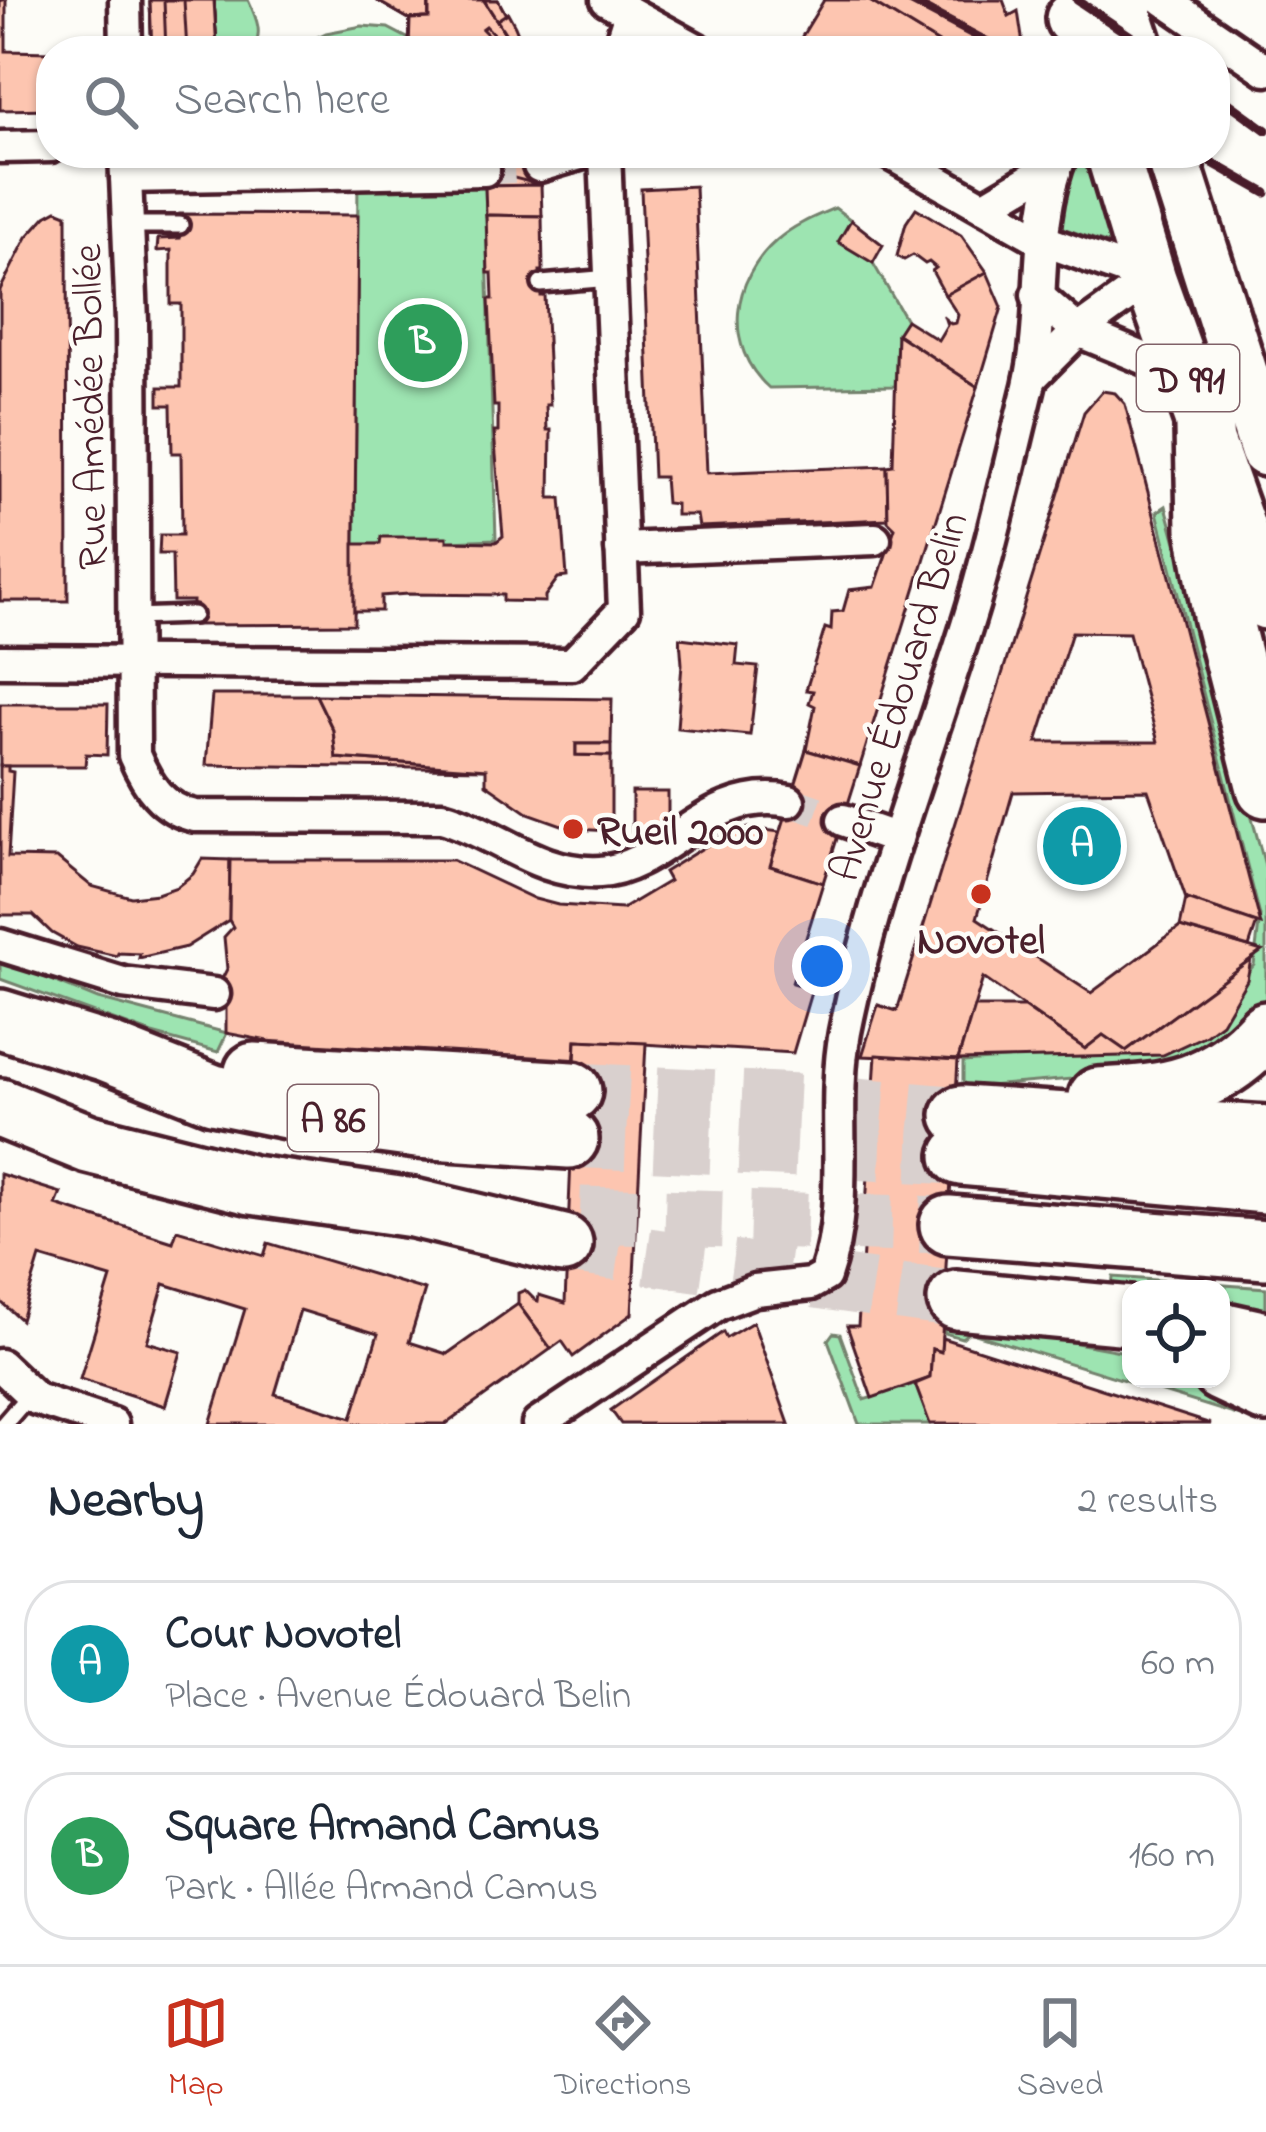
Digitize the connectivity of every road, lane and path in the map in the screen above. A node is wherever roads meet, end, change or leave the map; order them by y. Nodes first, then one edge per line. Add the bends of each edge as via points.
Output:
1 (125, 0) edge
2 (1134, 1) edge
3 (618, 6) edge
4 (1073, 23) edge
5 (126, 36) edge
6 (673, 36) edge
7 (1137, 36) edge
8 (1201, 36) edge
9 (1230, 51) edge
10 (1266, 70) edge
11 (36, 146) edge
12 (0, 147) edge
13 (125, 168) edge
14 (340, 168) edge
15 (606, 168) edge
16 (916, 168) edge
17 (1045, 168) edge
18 (1058, 168) edge
19 (1117, 168) edge
20 (1176, 168) edge
21 (484, 170) tunnel mouth
22 (1187, 204) junction
23 (985, 207) junction
24 (127, 225) junction
25 (180, 225) dead end
26 (1042, 240) junction
27 (610, 278) junction
28 (1150, 279) junction
29 (541, 284) dead end
30 (1037, 295) junction
31 (1078, 331) junction
32 (1030, 378) junction
33 (1235, 410) edge
34 (875, 538) dead end
35 (621, 549) junction
36 (1266, 603) edge
37 (193, 615) dead end
38 (134, 617) junction
39 (133, 659) junction
40 (0, 661) edge
41 (1266, 788) edge
42 (789, 802) tunnel mouth
43 (844, 820) tunnel mouth
44 (897, 838) junction
45 (0, 945) edge
46 (214, 994) dead end
47 (0, 1019) edge
48 (1266, 1031) edge
49 (0, 1108) edge
50 (571, 1115) tunnel mouth
51 (975, 1130) junction
52 (1266, 1135) edge
53 (1266, 1184) edge
54 (949, 1225) tunnel mouth
55 (563, 1230) tunnel mouth
56 (1266, 1250) edge
57 (1122, 1315) edge
58 (1230, 1333) edge
59 (1122, 1341) edge
60 (1266, 1341) edge
61 (0, 1365) edge
62 (1230, 1376) edge
63 (598, 1385) junction
64 (31, 1393) junction
65 (1266, 1393) edge
66 (4, 1424) edge
67 (112, 1424) edge
68 (538, 1424) edge
69 (556, 1424) edge

1 - 5 street
2 - 4 main road
2 - 7 main road
2 - 8 street
3 - 6 street
9 - 10 street
11 - 12 street
13 - 24 street, Rue Amédée Bollée
14 - 21 street
15 - 27 street
16 - 23 street
17 - 23 street
18 - 26 street, Avenue Édouard Belin
19 - 28 main road, D 991
20 - 22 main road, D 991
22 - 28 main road
22 - 33 main road, D 991
23 - 26 street
24 - 25 lane
24 - 38 street, Rue Amédée Bollée
26 - 28 street
26 - 30 street, Avenue Édouard Belin
27 - 29 lane
27 - 35 street
28 - 31 street
28 - 33 main road
28 - 33 main road, D 991
30 - 31 street
30 - 32 street, Avenue Édouard Belin
31 - 32 street
31 - 33 street
32 - 44 street, Avenue Édouard Belin via 973,604
33 - 36 main road, D 991
33 - 41 highway via 1206,529
34 - 35 street
35 - 39 street via 624,610 572,664
37 - 38 lane
38 - 39 street, Rue Amédée Bollée
39 - 40 street
39 - 42 street, Rue Amédée Bollée via 134,754 174,812 442,817 474,826 513,853 601,872 631,865 732,805
43 - 44 street
44 - 63 street, Avenue Édouard Belin via 844,1039 825,1276 736,1295
45 - 46 street via 123,983
47 - 50 highway, A 86 via 213,1094 321,1116 417,1129
48 - 51 highway via 1207,1078 1160,1095 1036,1099
49 - 55 highway, A 86 via 89,1144 252,1185
51 - 52 highway
51 - 53 highway
54 - 56 highway
57 - 59 highway via 974,1303
58 - 60 highway
61 - 64 street
62 - 65 highway
63 - 68 street
63 - 69 street
64 - 66 lane
64 - 67 street

